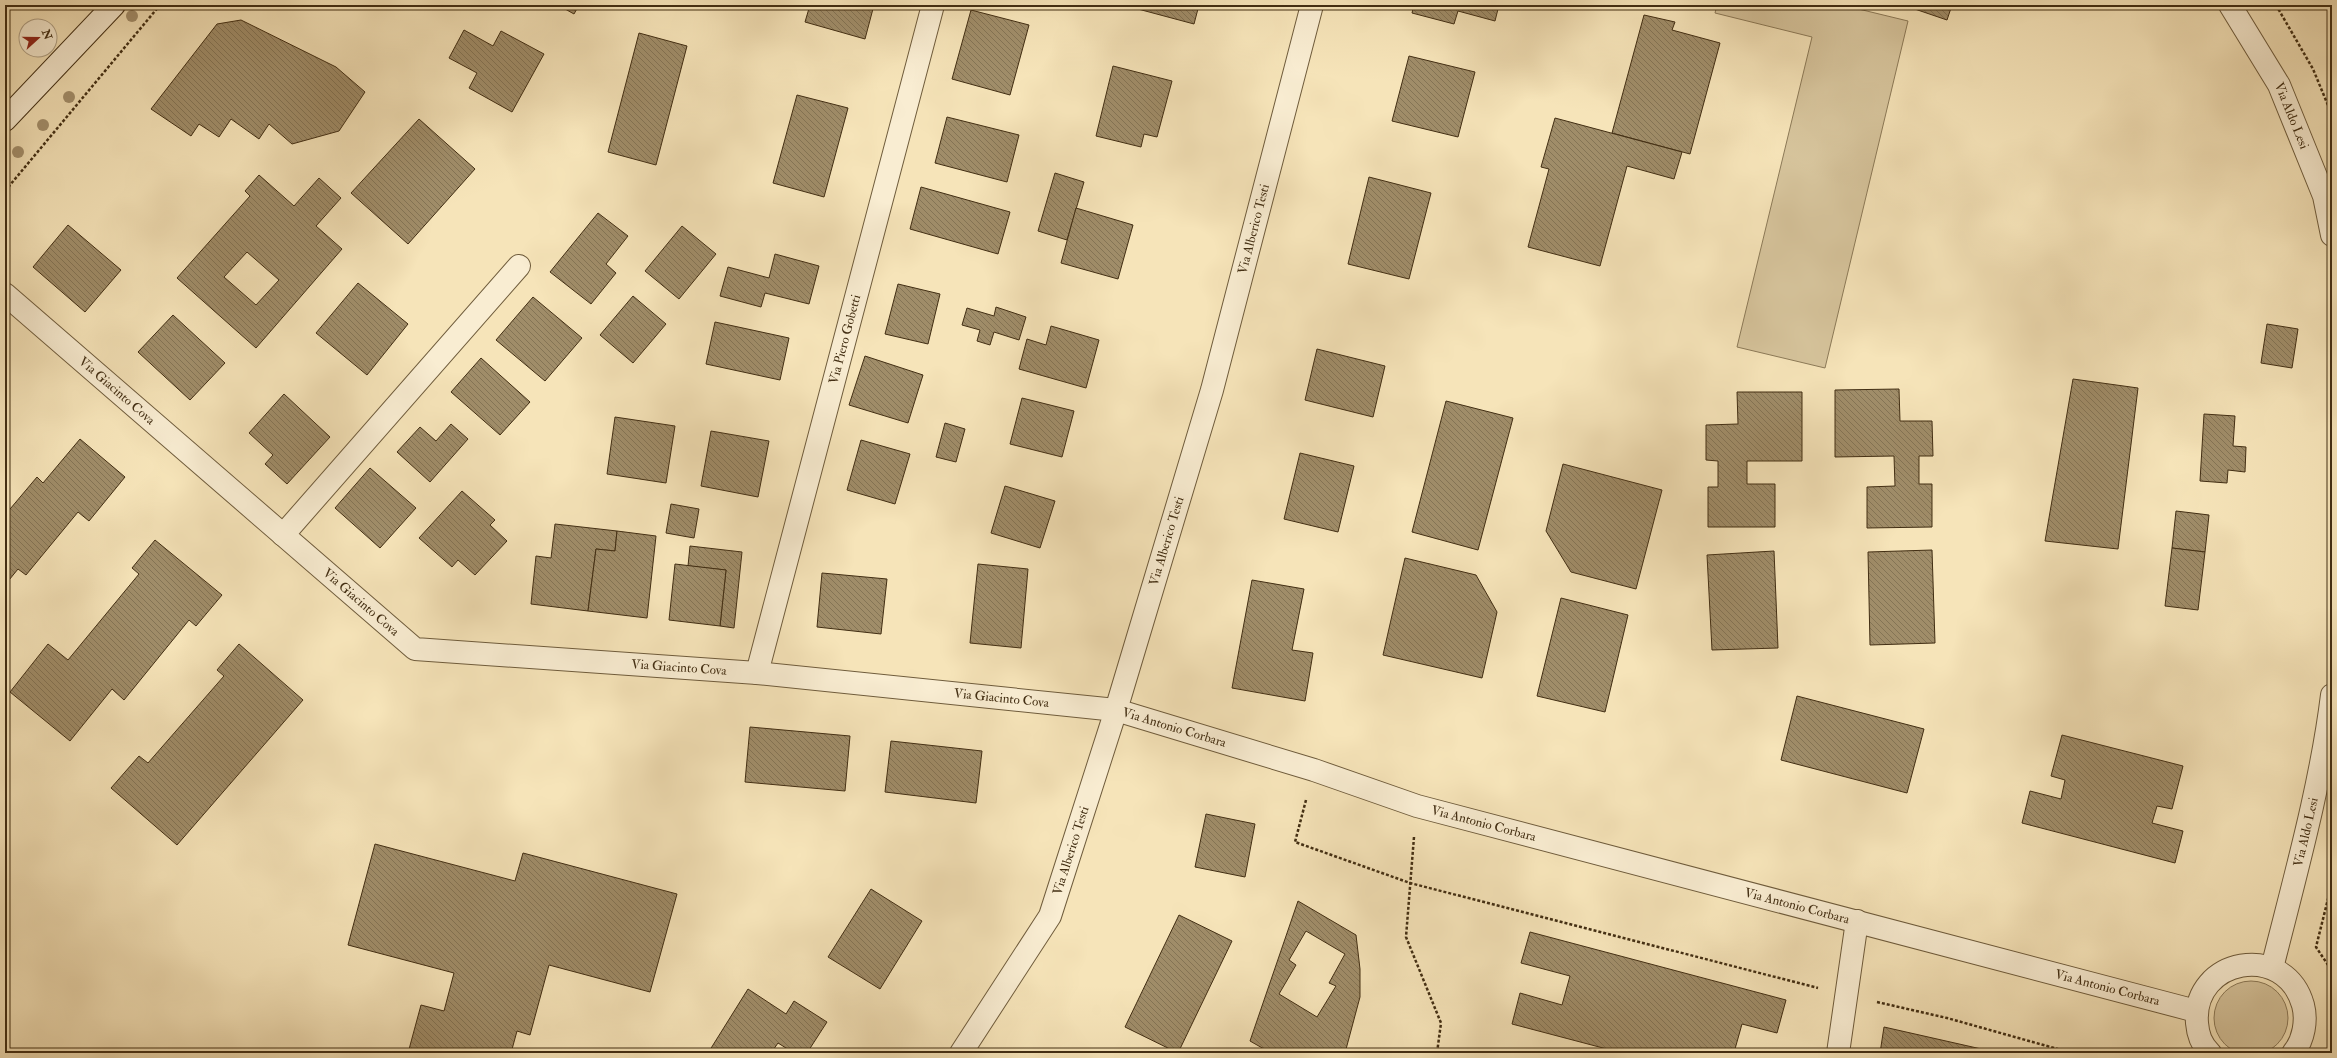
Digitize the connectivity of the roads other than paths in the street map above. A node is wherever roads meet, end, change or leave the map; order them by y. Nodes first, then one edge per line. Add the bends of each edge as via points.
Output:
1 (114, 5) edge
2 (933, 5) edge
3 (1312, 5) edge
4 (2230, 5) edge
5 (5, 120) edge
6 (2332, 235) edge
7 (519, 266) dead end
8 (5, 294) edge
9 (283, 535) junction
10 (757, 673) junction
11 (2332, 695) edge
12 (1116, 710) junction
13 (1856, 921) junction
14 (2272, 968) junction
15 (2196, 1011) junction
16 (960, 1053) edge
17 (1838, 1053) edge
18 (2210, 1053) edge
19 (2293, 1053) edge

1 - 5 street
2 - 10 street, Via Piero Gobetti
3 - 12 street, Via Alberico Testi via 1212,390
4 - 6 street, Via Aldo Lesi via 2279,85 2324,196
7 - 9 street
8 - 9 street, Via Giacinto Cova
9 - 10 street, Via Giacinto Cova via 415,649
10 - 12 street, Via Giacinto Cova
11 - 14 street, Via Aldo Lesi via 2329,722
12 - 13 street, Via Antonio Corbara via 1314,770 1417,806
12 - 16 street, Via Alberico Testi via 1050,916
13 - 15 street, Via Antonio Corbara
13 - 17 street, Via Antonio Corbara
14 - 15 street via 2247,964 2227,969 2216,976 2205,989
14 - 19 street via 2288,979 2300,994 2305,1012 2304,1028
15 - 18 street via 2198,1033

